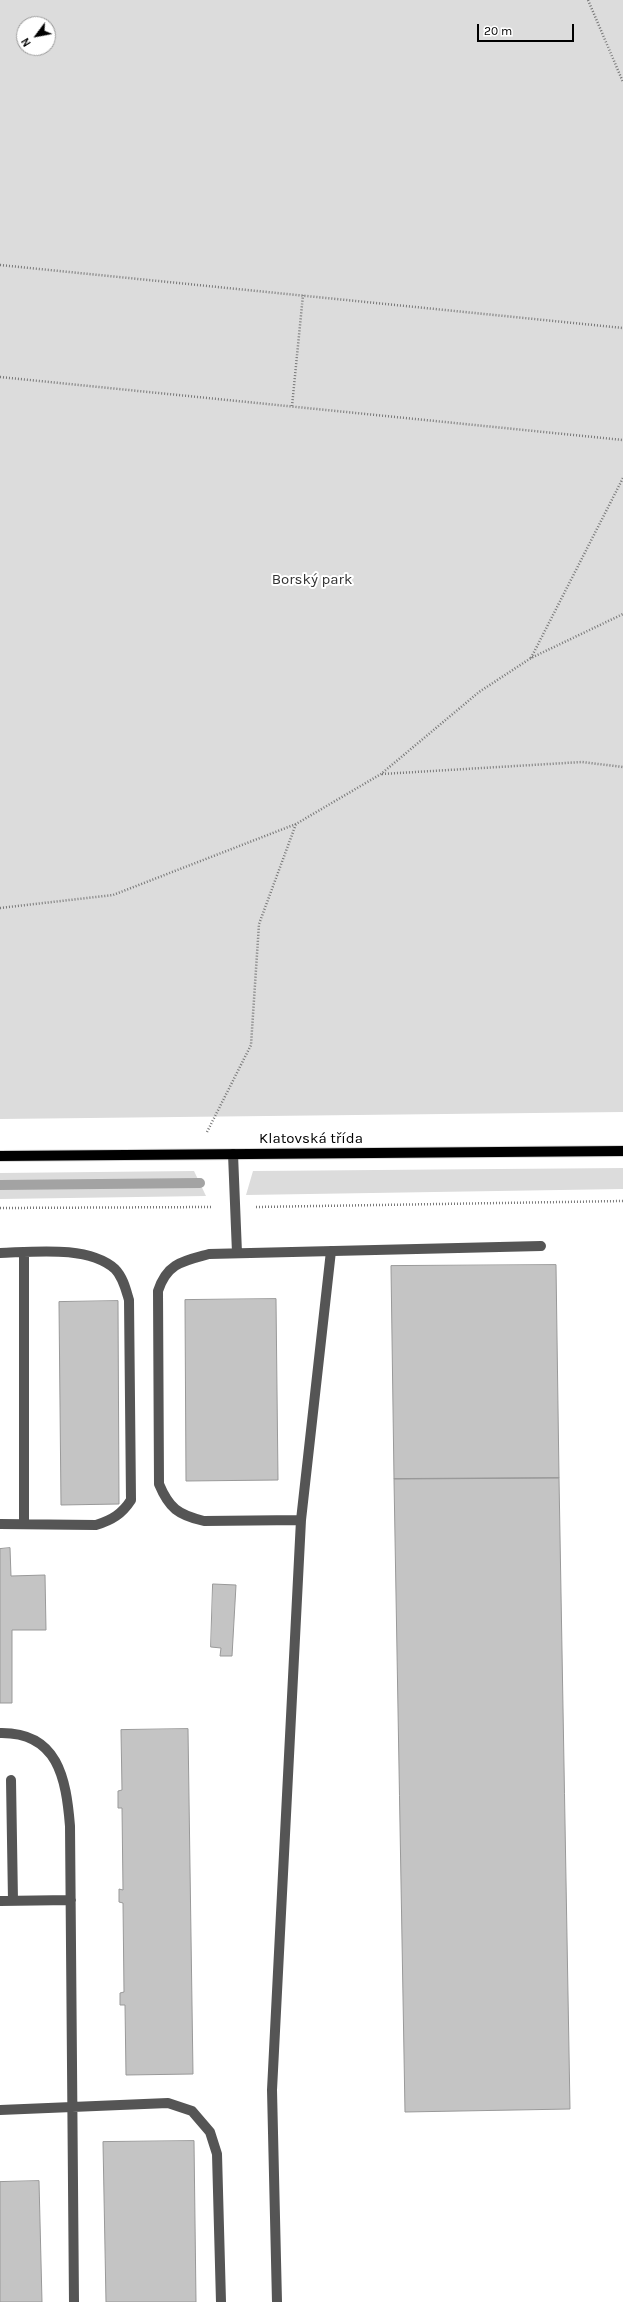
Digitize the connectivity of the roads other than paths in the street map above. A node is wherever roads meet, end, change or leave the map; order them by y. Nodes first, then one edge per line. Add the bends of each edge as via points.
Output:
1 (623, 1151) edge
2 (233, 1154) junction
3 (0, 1156) edge
4 (541, 1246) dead end
5 (331, 1251) junction
6 (0, 1253) edge
7 (24, 1253) junction
8 (237, 1253) junction
9 (301, 1520) junction
10 (0, 1524) edge
11 (24, 1524) junction
12 (0, 1733) edge
13 (11, 1780) dead end
14 (71, 1900) junction
15 (0, 1901) edge
16 (13, 1901) junction
17 (72, 2107) junction
18 (0, 2110) edge
19 (74, 2302) edge
20 (221, 2302) edge
21 (277, 2302) edge

1 - 2 main road, Klatovská třída
2 - 3 main road, Klatovská třída
2 - 8 lane
4 - 5 lane
5 - 8 lane
5 - 9 lane
6 - 7 lane
7 - 11 lane
7 - 11 lane via 70,1251 98,1260 115,1269 124,1282 129,1300 131,1500 124,1512 96,1524
8 - 9 lane via 209,1254 184,1261 171,1268 162,1278 158,1291 159,1484 166,1500 176,1511 189,1518 204,1521
9 - 21 lane via 272,2090
10 - 11 lane
12 - 14 lane via 33,1737 48,1750 59,1768 67,1790
13 - 16 lane
14 - 16 lane
14 - 17 lane
15 - 16 lane
17 - 18 lane
17 - 19 lane
17 - 20 lane via 168,2103 192,2111 210,2132 217,2154

